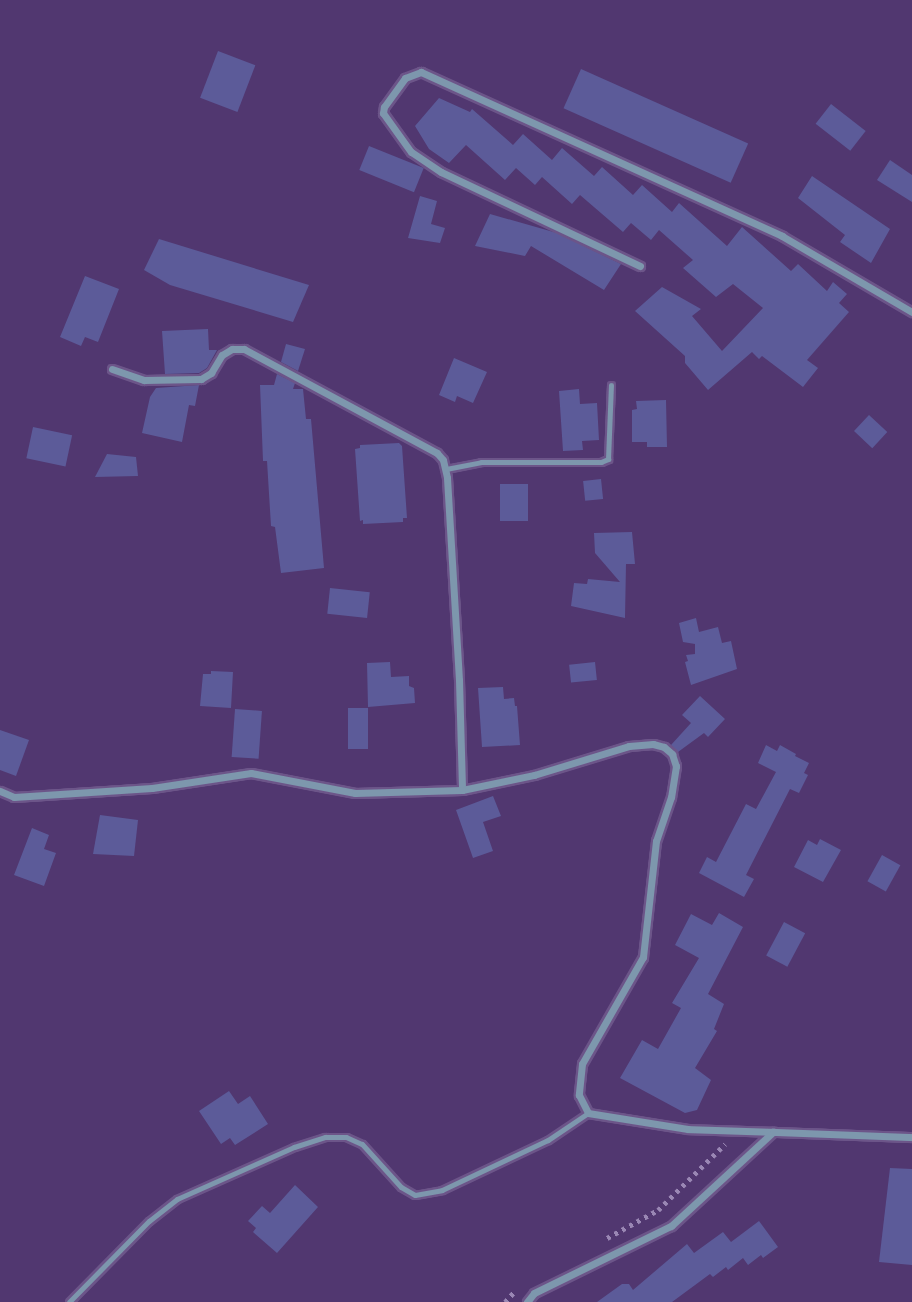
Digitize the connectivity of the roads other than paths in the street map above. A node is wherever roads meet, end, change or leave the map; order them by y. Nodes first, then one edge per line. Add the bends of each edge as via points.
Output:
1 (640, 266) dead end
2 (912, 312) edge
3 (112, 369) dead end
4 (611, 385) dead end
5 (446, 469) junction
6 (462, 790) junction
7 (0, 791) edge
8 (588, 1113) junction
9 (773, 1132) junction
10 (912, 1137) edge
11 (69, 1302) edge
12 (527, 1302) edge

1 - 2 street via 441,172 411,152 383,113 384,107 405,78 421,72 782,236
3 - 5 street via 144,380 201,379 211,373 222,355 244,349 437,453
4 - 5 lane via 608,459 481,462
5 - 6 street
6 - 7 street via 355,793 251,774 152,789 14,797
6 - 8 street via 534,775 629,746 653,744 672,754 676,766 656,841 643,957 583,1064 579,1095
8 - 9 street via 688,1129
8 - 11 lane via 548,1140 442,1190 415,1195 401,1187 362,1144 325,1137 294,1147 177,1199 149,1220
9 - 10 street
9 - 12 street via 671,1226 534,1293

